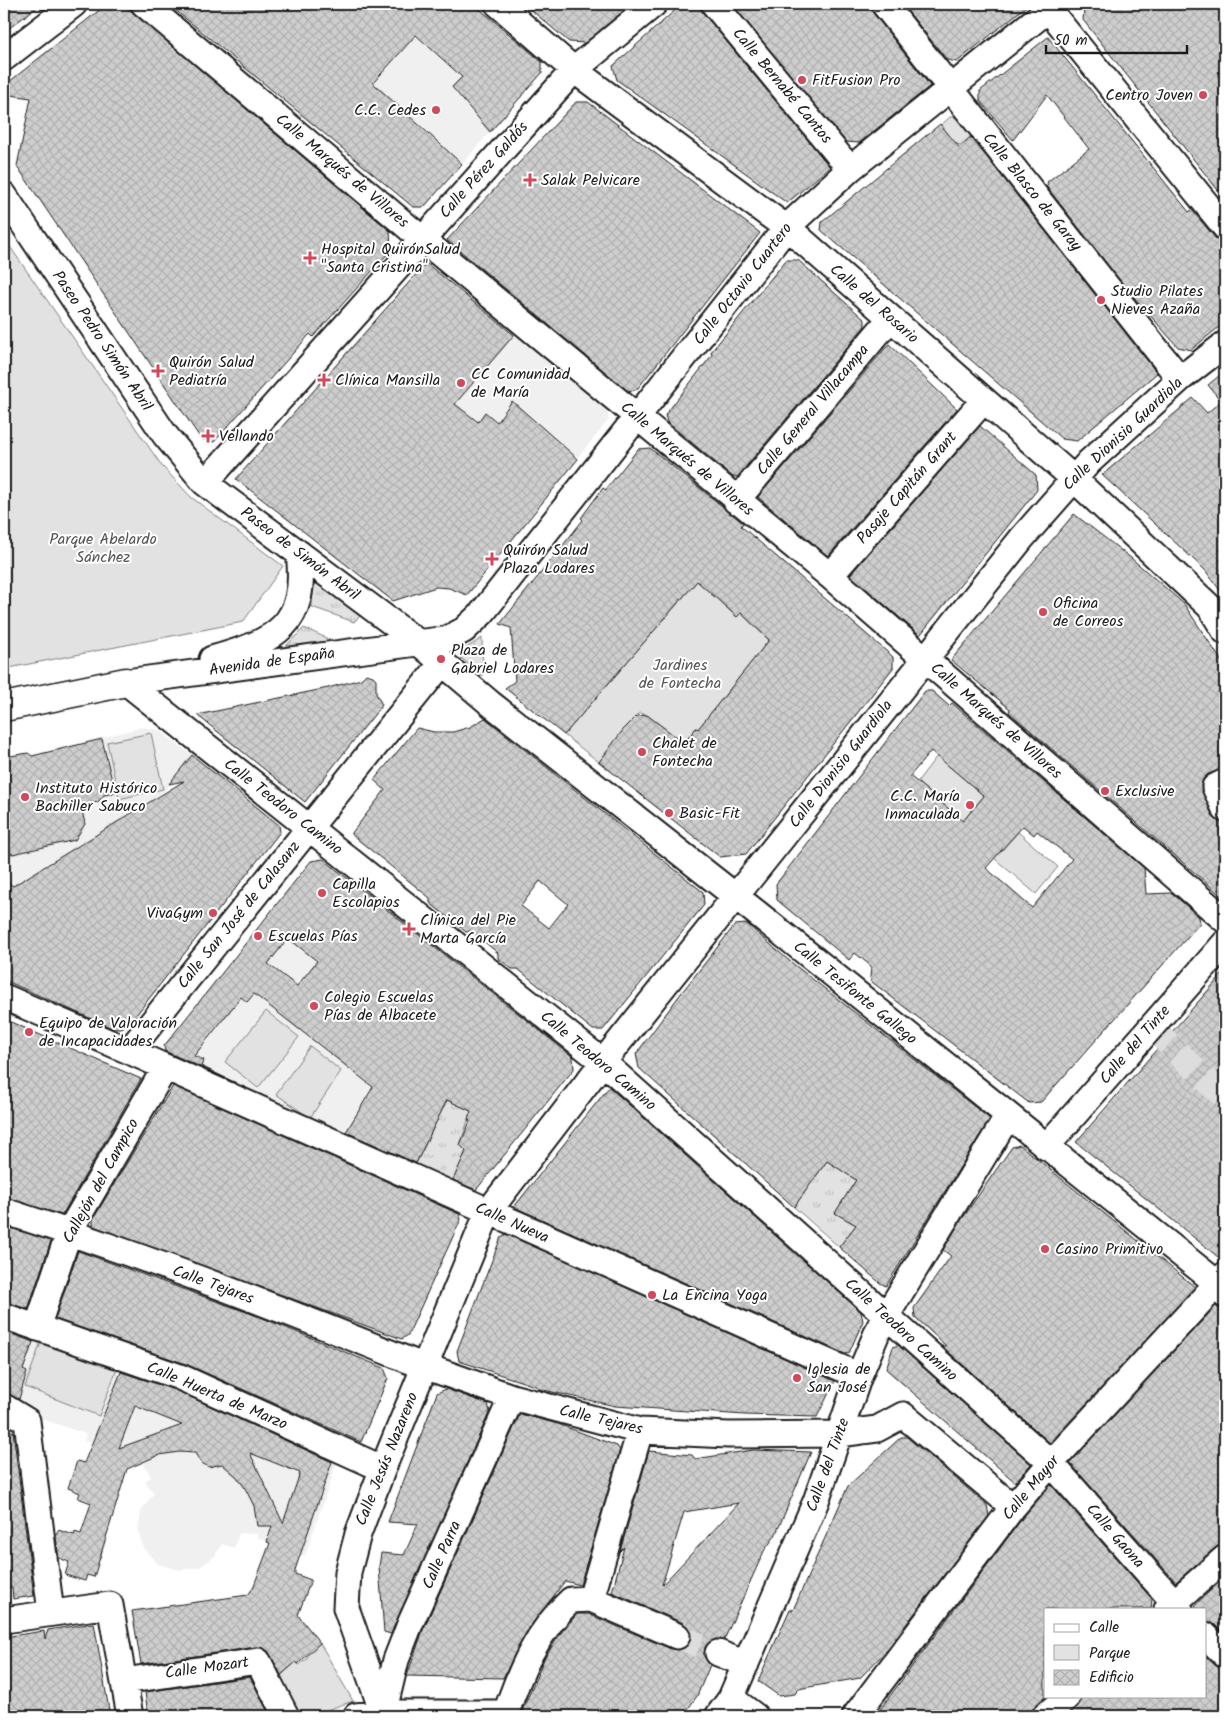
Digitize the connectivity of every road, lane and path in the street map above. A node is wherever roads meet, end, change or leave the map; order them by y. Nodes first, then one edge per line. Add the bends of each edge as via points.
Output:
1 (74, 4) edge
2 (144, 4) edge
3 (498, 4) edge
4 (654, 4) edge
5 (714, 4) edge
6 (884, 4) edge
7 (1049, 5) edge
8 (4, 58) edge
9 (574, 70) junction
10 (949, 88) junction
11 (850, 169) junction
12 (4, 195) edge
13 (787, 227) junction
14 (1225, 227) edge
15 (422, 239) junction
16 (890, 319) junction
17 (1225, 344) edge
18 (1180, 379) junction
19 (984, 400) junction
20 (639, 417) junction
21 (1073, 478) junction
22 (205, 483) junction
23 (736, 501) junction
24 (299, 553) junction
25 (830, 576) junction
26 (1225, 631) edge
27 (419, 643) junction
28 (924, 659) junction
29 (442, 662) junction
30 (126, 682) junction
31 (4, 707) edge
32 (1225, 782) edge
33 (1225, 809) edge
34 (310, 828) junction
35 (736, 897) junction
36 (1225, 920) edge
37 (1225, 943) edge
38 (4, 997) edge
39 (130, 1051) junction
40 (603, 1062) junction
41 (165, 1068) junction
42 (1008, 1116) junction
43 (1046, 1147) junction
44 (4, 1211) edge
45 (488, 1212) junction
46 (69, 1232) junction
47 (1223, 1285) edge
48 (4, 1316) edge
49 (885, 1316) junction
50 (37, 1328) junction
51 (859, 1376) junction
52 (512, 1397) junction
53 (4, 1407) edge
54 (640, 1430) junction
55 (839, 1434) junction
56 (1051, 1462) junction
57 (370, 1463) dead end
58 (1013, 1507) junction
59 (1225, 1558) edge
60 (591, 1599) junction
61 (1174, 1607) edge
62 (51, 1613) junction
63 (4, 1620) edge
64 (677, 1636) tunnel mouth
65 (1206, 1636) edge
66 (718, 1653) tunnel mouth
67 (1225, 1655) edge
68 (746, 1664) junction
69 (124, 1681) junction
70 (1066, 1698) edge
71 (724, 1707) edge
72 (383, 1715) edge
73 (130, 1716) edge
74 (286, 1716) edge
75 (356, 1716) edge
76 (755, 1716) edge
77 (855, 1716) edge
78 (1045, 1716) edge

1 - 8 street
2 - 15 street, Calle Marqués de Villores
3 - 9 street, Calle del Rosario
4 - 9 street, Calle Pérez Galdós
5 - 11 street, Calle Bernabé Cantos
6 - 10 street, Calle Blasco de Garay
7 - 10 street, Calle Octavio Cuartero
7 - 14 street
9 - 13 street, Calle del Rosario
9 - 15 street, Calle Pérez Galdós
10 - 11 street, Calle Octavio Cuartero
10 - 18 street, Calle Blasco de Garay
11 - 13 street, Calle Octavio Cuartero
12 - 22 street, Paseo Pedro Simón Abril via 165,436
13 - 16 street, Calle del Rosario
13 - 20 street, Calle Octavio Cuartero
15 - 20 street, Calle Marqués de Villores
15 - 22 street, Calle Pérez Galdós
16 - 19 street, Calle del Rosario
16 - 23 street, Calle General Villacampa
17 - 18 street, Calle Dionisio Guardiola
18 - 21 street, Calle Dionisio Guardiola
19 - 21 street, Calle del Rosario
19 - 25 street, Pasaje Capitán Grant
20 - 23 street, Calle Marqués de Villores
20 - 27 street, Calle Octavio Cuartero via 482,613 464,630 447,639
21 - 26 street, Calle del Rosario via 1210,607
21 - 28 street, Calle Dionisio Guardiola
22 - 24 street, Paseo de Simón Abril
23 - 25 street, Calle Marqués de Villores
24 - 27 street, Paseo de Simón Abril
24 - 30 street, Avenida de España via 302,579 297,606 270,638 230,654
25 - 28 street, Calle Marqués de Villores
27 - 29 street
27 - 30 street, Avenida de España
28 - 35 street, Calle Dionisio Guardiola
28 - 36 street, Calle Marqués de Villores
29 - 34 street, Calle San José de Calasanz
29 - 35 street, Calle Tesifonte Gallego
30 - 31 main road, Avenida de España
30 - 34 street, Calle Teodoro Camino
32 - 33 street via 1215,787
34 - 39 street, Calle San José de Calasanz
34 - 40 street, Calle Teodoro Camino
35 - 40 street, Calle Dionisio Guardiola
35 - 42 street, Calle Tesifonte Gallego
37 - 43 street, Calle del Tinte
38 - 39 street, Calle Nueva
39 - 41 street, Calle Nueva
40 - 45 street, Calle Dionisio Guardiola
40 - 49 street, Calle Teodoro Camino
41 - 45 street, Calle Nueva
41 - 46 street, Callejón del Campico
42 - 43 street, Calle Tesifonte Gallego
42 - 49 street, Calle del Tinte
43 - 47 street, Calle Tesifonte Gallego
44 - 46 street, Calle Tejares
45 - 51 street, Calle Nueva
45 - 72 street, Calle Jesús Nazareno via 380,1476 358,1534 348,1572 346,1608
46 - 50 street, Callejón del Campico
46 - 52 street, Calle Tejares
47 - 56 street, Calle Mayor
48 - 50 street, Calle Huerta de Marzo
49 - 51 street, Calle del Tinte
49 - 56 street, Calle Teodoro Camino
50 - 57 street, Calle Huerta de Marzo via 180,1377
51 - 55 street, Calle del Tinte
52 - 54 street, Calle Tejares
52 - 72 street, Calle Parra via 410,1624 396,1660
53 - 62 street via 27,1421
54 - 55 street, Calle Tejares via 729,1436
54 - 60 street
55 - 58 street, Calle Tejares via 876,1429 903,1415
55 - 68 street, Calle del Tinte via 816,1501
56 - 58 street, Calle Mayor
56 - 61 street, Calle Gaona
58 - 77 street, Calle Mayor
59 - 61 street
60 - 64 street
60 - 72 street via 571,1600 545,1627 528,1657 506,1713
62 - 63 street
62 - 69 street via 110,1606
65 - 67 street
66 - 68 street
68 - 71 street, Calle del Tinte
69 - 73 street
69 - 74 street, Calle Mozart via 258,1661
70 - 78 street
71 - 76 street
72 - 75 street

